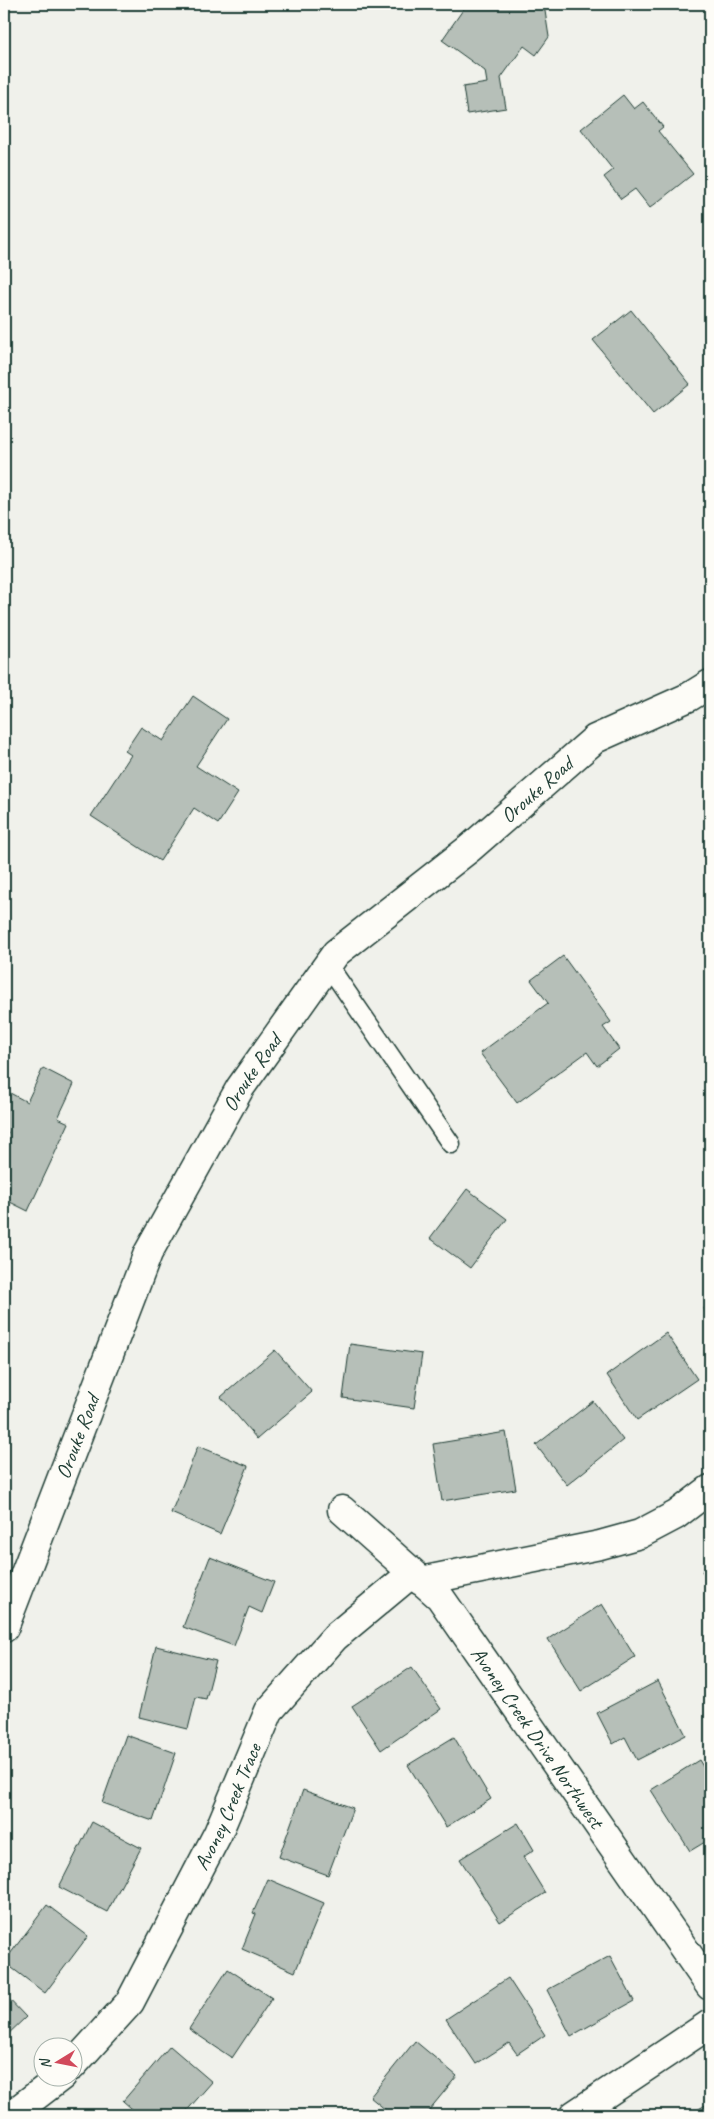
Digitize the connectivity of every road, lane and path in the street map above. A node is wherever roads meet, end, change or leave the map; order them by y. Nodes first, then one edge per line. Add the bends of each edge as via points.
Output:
1 (710, 684) edge
2 (328, 965) junction
3 (451, 1144) dead end
4 (710, 1489) edge
5 (342, 1510) dead end
6 (417, 1577) junction
7 (4, 1628) edge
8 (710, 1986) edge
9 (710, 2024) edge
10 (82, 2055) edge
11 (49, 2086) edge
12 (11, 2115) edge
13 (574, 2115) edge

1 - 2 street, Orouke Road via 689,697 595,739 470,848 336,953
2 - 3 lane
2 - 7 street, Orouke Road via 240,1088 148,1253
4 - 6 street via 676,1515 640,1534 600,1545
5 - 6 street, Avoney Creek Drive Northwest
6 - 8 street, Avoney Creek Drive Northwest via 440,1597
6 - 10 street, Avoney Creek Trace via 335,1637 269,1712 218,1833 130,2002
9 - 13 street
11 - 12 street

